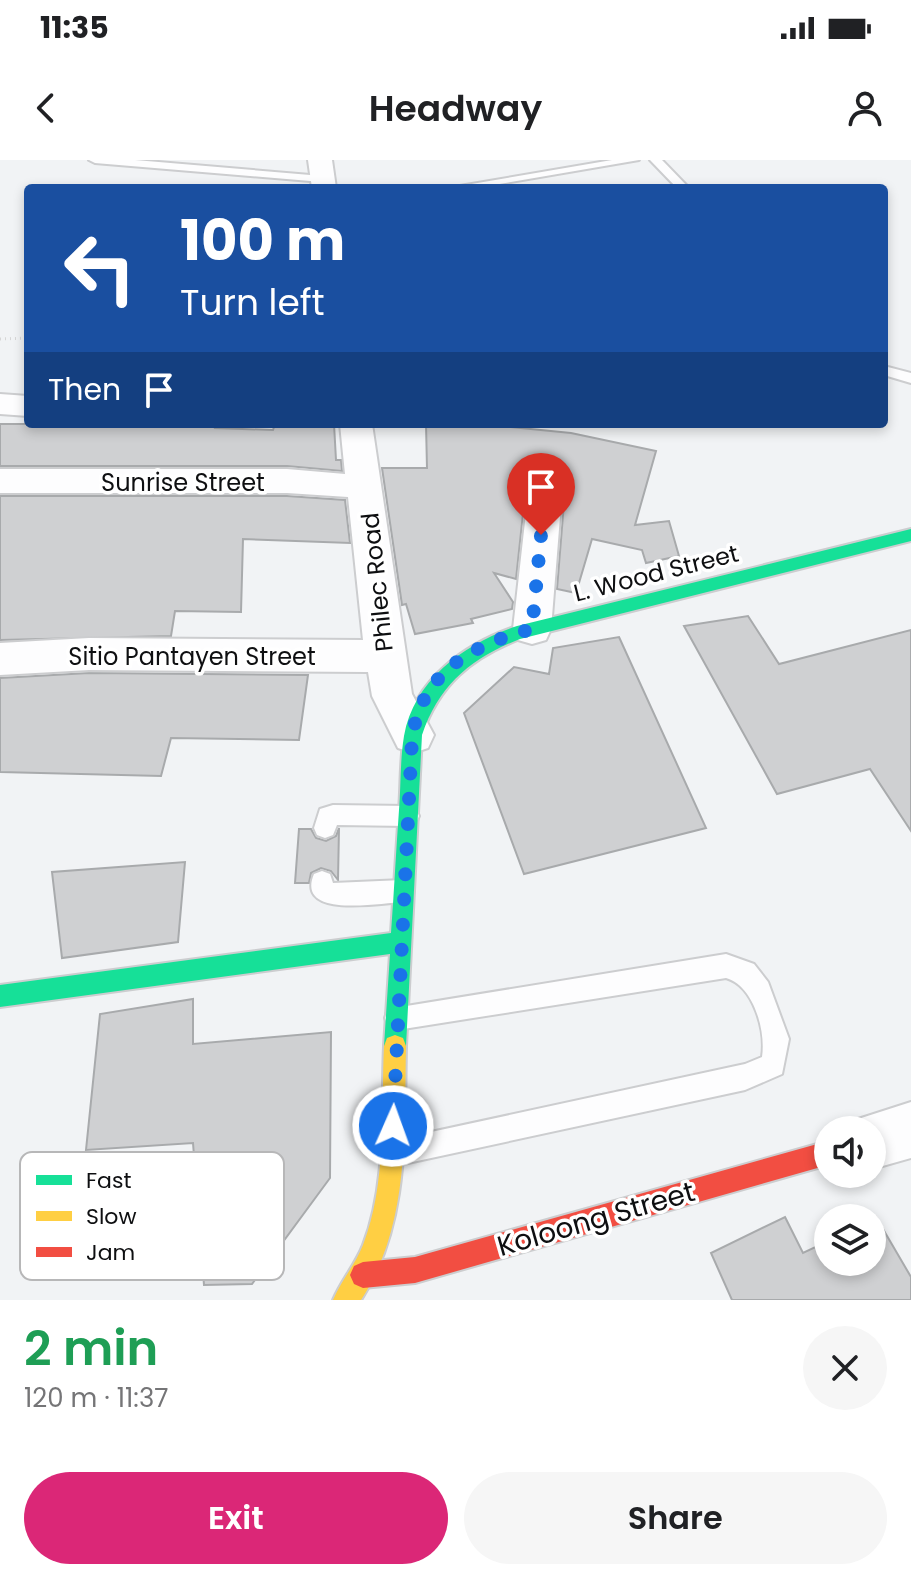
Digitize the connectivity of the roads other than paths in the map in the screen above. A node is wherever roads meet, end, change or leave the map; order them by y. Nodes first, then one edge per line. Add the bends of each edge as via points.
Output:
1 (95, 160) edge
2 (633, 160) edge
3 (656, 160) edge
4 (322, 176) edge
5 (480, 184) edge
6 (679, 184) edge
7 (888, 371) edge
8 (911, 378) edge
9 (0, 404) edge
10 (24, 406) edge
11 (357, 428) edge
12 (0, 481) edge
13 (367, 487) junction
14 (544, 504) dead end
15 (911, 535) edge
16 (532, 629) junction
17 (385, 656) junction
18 (0, 659) edge
19 (413, 735) junction
20 (408, 816) junction
21 (325, 828) dead end
22 (322, 882) dead end
23 (403, 891) junction
24 (400, 942) junction
25 (0, 996) edge
26 (397, 1018) junction
27 (911, 1130) edge
28 (886, 1137) edge
29 (392, 1153) junction
30 (814, 1157) edge
31 (363, 1275) junction
32 (346, 1300) edge

1 - 4 lane
2 - 5 lane
3 - 6 lane
7 - 8 lane
9 - 10 street
11 - 13 street, Philec Road
12 - 13 street, Sunrise Street via 287,481
13 - 17 street, Philec Road
14 - 16 street
15 - 16 main road, L. Wood Street
16 - 19 main road, L. Wood Street via 497,639 448,666 426,695
17 - 18 street, Sitio Pantayen Street via 89,654
17 - 19 street, Philec Road via 392,696
19 - 20 main road, L. Wood Street
20 - 21 lane via 333,815
20 - 23 main road, L. Wood Street
22 - 23 lane via 328,894
23 - 24 main road, L. Wood Street
24 - 25 main road
24 - 26 main road, L. Wood Street
26 - 29 main road, L. Wood Street
26 - 29 lane via 726,966 746,972 777,1039 773,1065 745,1077
27 - 28 street
29 - 31 main road, L. Wood Street via 382,1224
30 - 31 main road, Koloong Street via 415,1270
31 - 32 main road, L. Wood Street

